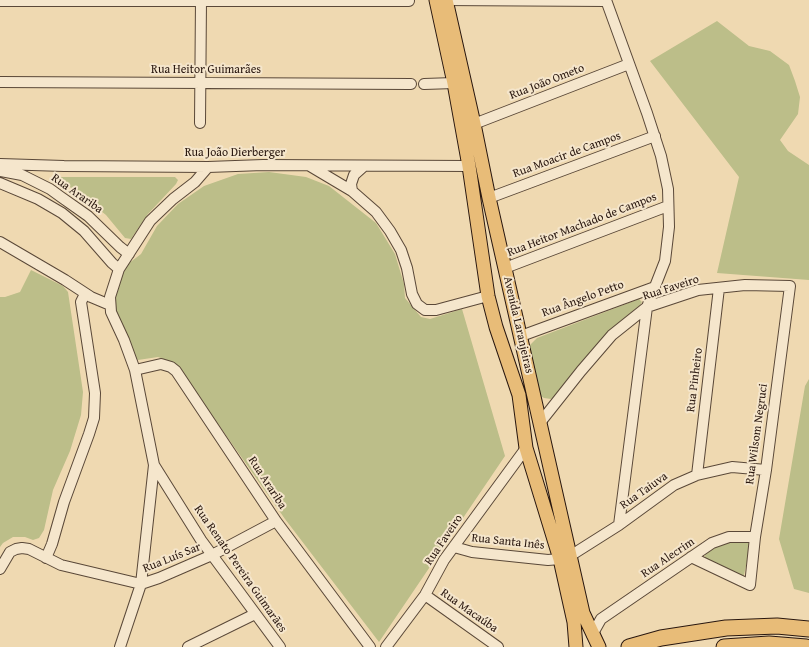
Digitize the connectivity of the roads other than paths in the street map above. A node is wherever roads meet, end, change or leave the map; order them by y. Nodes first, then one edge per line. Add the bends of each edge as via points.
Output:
1 (436, 0) edge
2 (441, 0) edge
3 (446, 0) edge
4 (606, 0) edge
5 (201, 1) edge
6 (409, 1) dead end
7 (0, 2) edge
8 (630, 64) junction
9 (0, 82) edge
10 (200, 83) junction
11 (454, 83) junction
12 (411, 84) dead end
13 (424, 84) dead end
14 (200, 123) dead end
15 (474, 124) junction
16 (655, 136) junction
17 (0, 164) edge
18 (310, 166) junction
19 (364, 166) junction
20 (469, 166) junction
21 (208, 167) junction
22 (0, 171) edge
23 (0, 183) edge
24 (352, 191) junction
25 (489, 198) junction
26 (668, 206) junction
27 (0, 242) edge
28 (129, 254) junction
29 (505, 268) junction
30 (119, 269) junction
31 (790, 286) joint
32 (655, 287) junction
33 (719, 288) junction
34 (487, 289) junction
35 (85, 294) junction
36 (110, 305) junction
37 (647, 307) junction
38 (496, 327) junction
39 (521, 336) junction
40 (135, 370) junction
41 (539, 424) junction
42 (526, 448) junction
43 (154, 465) junction
44 (766, 470) junction
45 (696, 474) junction
46 (276, 521) junction
47 (619, 525) junction
48 (755, 537) junction
49 (454, 547) junction
50 (212, 555) junction
51 (565, 557) junction
52 (691, 557) junction
53 (46, 558) junction
54 (0, 569) edge
55 (141, 584) junction
56 (425, 595) junction
57 (255, 614) junction
58 (585, 618) junction
59 (601, 619) junction
60 (809, 630) edge
61 (592, 634) junction
62 (368, 644) edge
63 (120, 647) edge
64 (188, 647) edge
65 (280, 647) edge
66 (376, 647) edge
67 (386, 647) edge
68 (498, 647) edge
69 (576, 647) edge
70 (599, 647) edge
71 (629, 647) edge
72 (724, 647) edge
73 (806, 647) edge

1 - 11 main road, Avenida Laranjeiras
2 - 3 street
3 - 4 street
3 - 15 main road, Avenida Laranjeiras
4 - 8 street
5 - 6 street
5 - 7 street
5 - 10 street
8 - 15 street, Rua João Ometo
8 - 16 street
9 - 10 street, Rua Heitor Guimarães
10 - 12 street, Rua Heitor Guimarães
10 - 14 street
11 - 13 street
11 - 20 main road, Avenida Laranjeiras
15 - 25 main road, Avenida Laranjeiras
16 - 25 street, Rua Moacir de Campos
16 - 26 street via 668,189
17 - 21 street, Rua João Dierberger
18 - 19 street, Rua João Dierberger
18 - 21 street, Rua João Dierberger
18 - 24 street
19 - 20 street, Rua João Dierberger
19 - 24 street via 354,175
20 - 34 main road, Avenida Laranjeiras
21 - 28 street via 195,182 150,221
22 - 28 street, Rua Arariba via 22,175 50,189 88,216
23 - 30 street, Rua Arariba via 25,192 62,213 84,231
24 - 34 street via 376,212 390,231 401,250 412,294 417,304 425,310 436,310
25 - 29 main road, Avenida Laranjeiras
26 - 29 street, Rua Heitor Machado de Campos
26 - 32 street via 669,227 665,260
27 - 35 street
28 - 30 street
29 - 34 main road via 497,273
29 - 39 main road, Avenida Laranjeiras
30 - 36 street
31 - 33 street, Rua Faveiro via 745,285
31 - 44 street, Rua Wilsom Negruci
32 - 37 street
32 - 39 street, Rua Ângelo Petto
33 - 37 street, Rua Faveiro via 698,290
33 - 45 street, Rua Pinheiro
34 - 38 main road, Avenida Laranjeiras
35 - 36 street
35 - 53 street via 81,302 95,393 94,418
36 - 40 street
37 - 41 street, Rua Faveiro via 612,335
37 - 47 street
38 - 39 main road via 503,338 508,340
38 - 42 main road, Avenida Laranjeiras via 519,395
39 - 41 main road, Avenida Laranjeiras
40 - 43 street
40 - 46 street, Rua Arariba via 161,364 176,371
41 - 51 main road, Avenida Laranjeiras
42 - 49 street, Rua Faveiro
42 - 51 main road, Avenida Laranjeiras
43 - 50 street, Rua Renato Pereira Guimarães
43 - 55 street
44 - 45 street, Rua Taiuva via 732,467
44 - 48 street, Rua Wilsom Negruci
45 - 47 street, Rua Taiuva via 674,484
46 - 50 street, Rua Luís Sar
46 - 62 street, Rua Arariba
47 - 51 street, Rua Taiuva
48 - 52 street, Rua Alecrim via 729,537 712,543
48 - 52 street, Rua Wilsom Negruci via 750,585
49 - 51 street, Rua Santa Inês via 472,552 548,560
49 - 56 street, Rua Faveiro
50 - 55 street, Rua Luís Sar
50 - 57 street, Rua Renato Pereira Guimarães
51 - 58 main road, Avenida Laranjeiras
51 - 69 main road, Avenida Laranjeiras
52 - 59 street, Rua Alecrim
53 - 54 street via 29,549 19,548 10,552
53 - 55 street via 61,565
55 - 63 street
56 - 67 street, Rua Faveiro
56 - 68 street, Rua Macaúba
57 - 64 street
57 - 65 street, Rua Renato Pereira Guimarães
58 - 59 street
58 - 61 main road, Avenida Laranjeiras
59 - 61 street, Rua Alecrim
60 - 71 highway via 777,626 726,628 661,638
61 - 70 main road, Avenida Laranjeiras
62 - 66 street, Rua Arariba
72 - 73 highway via 769,644

